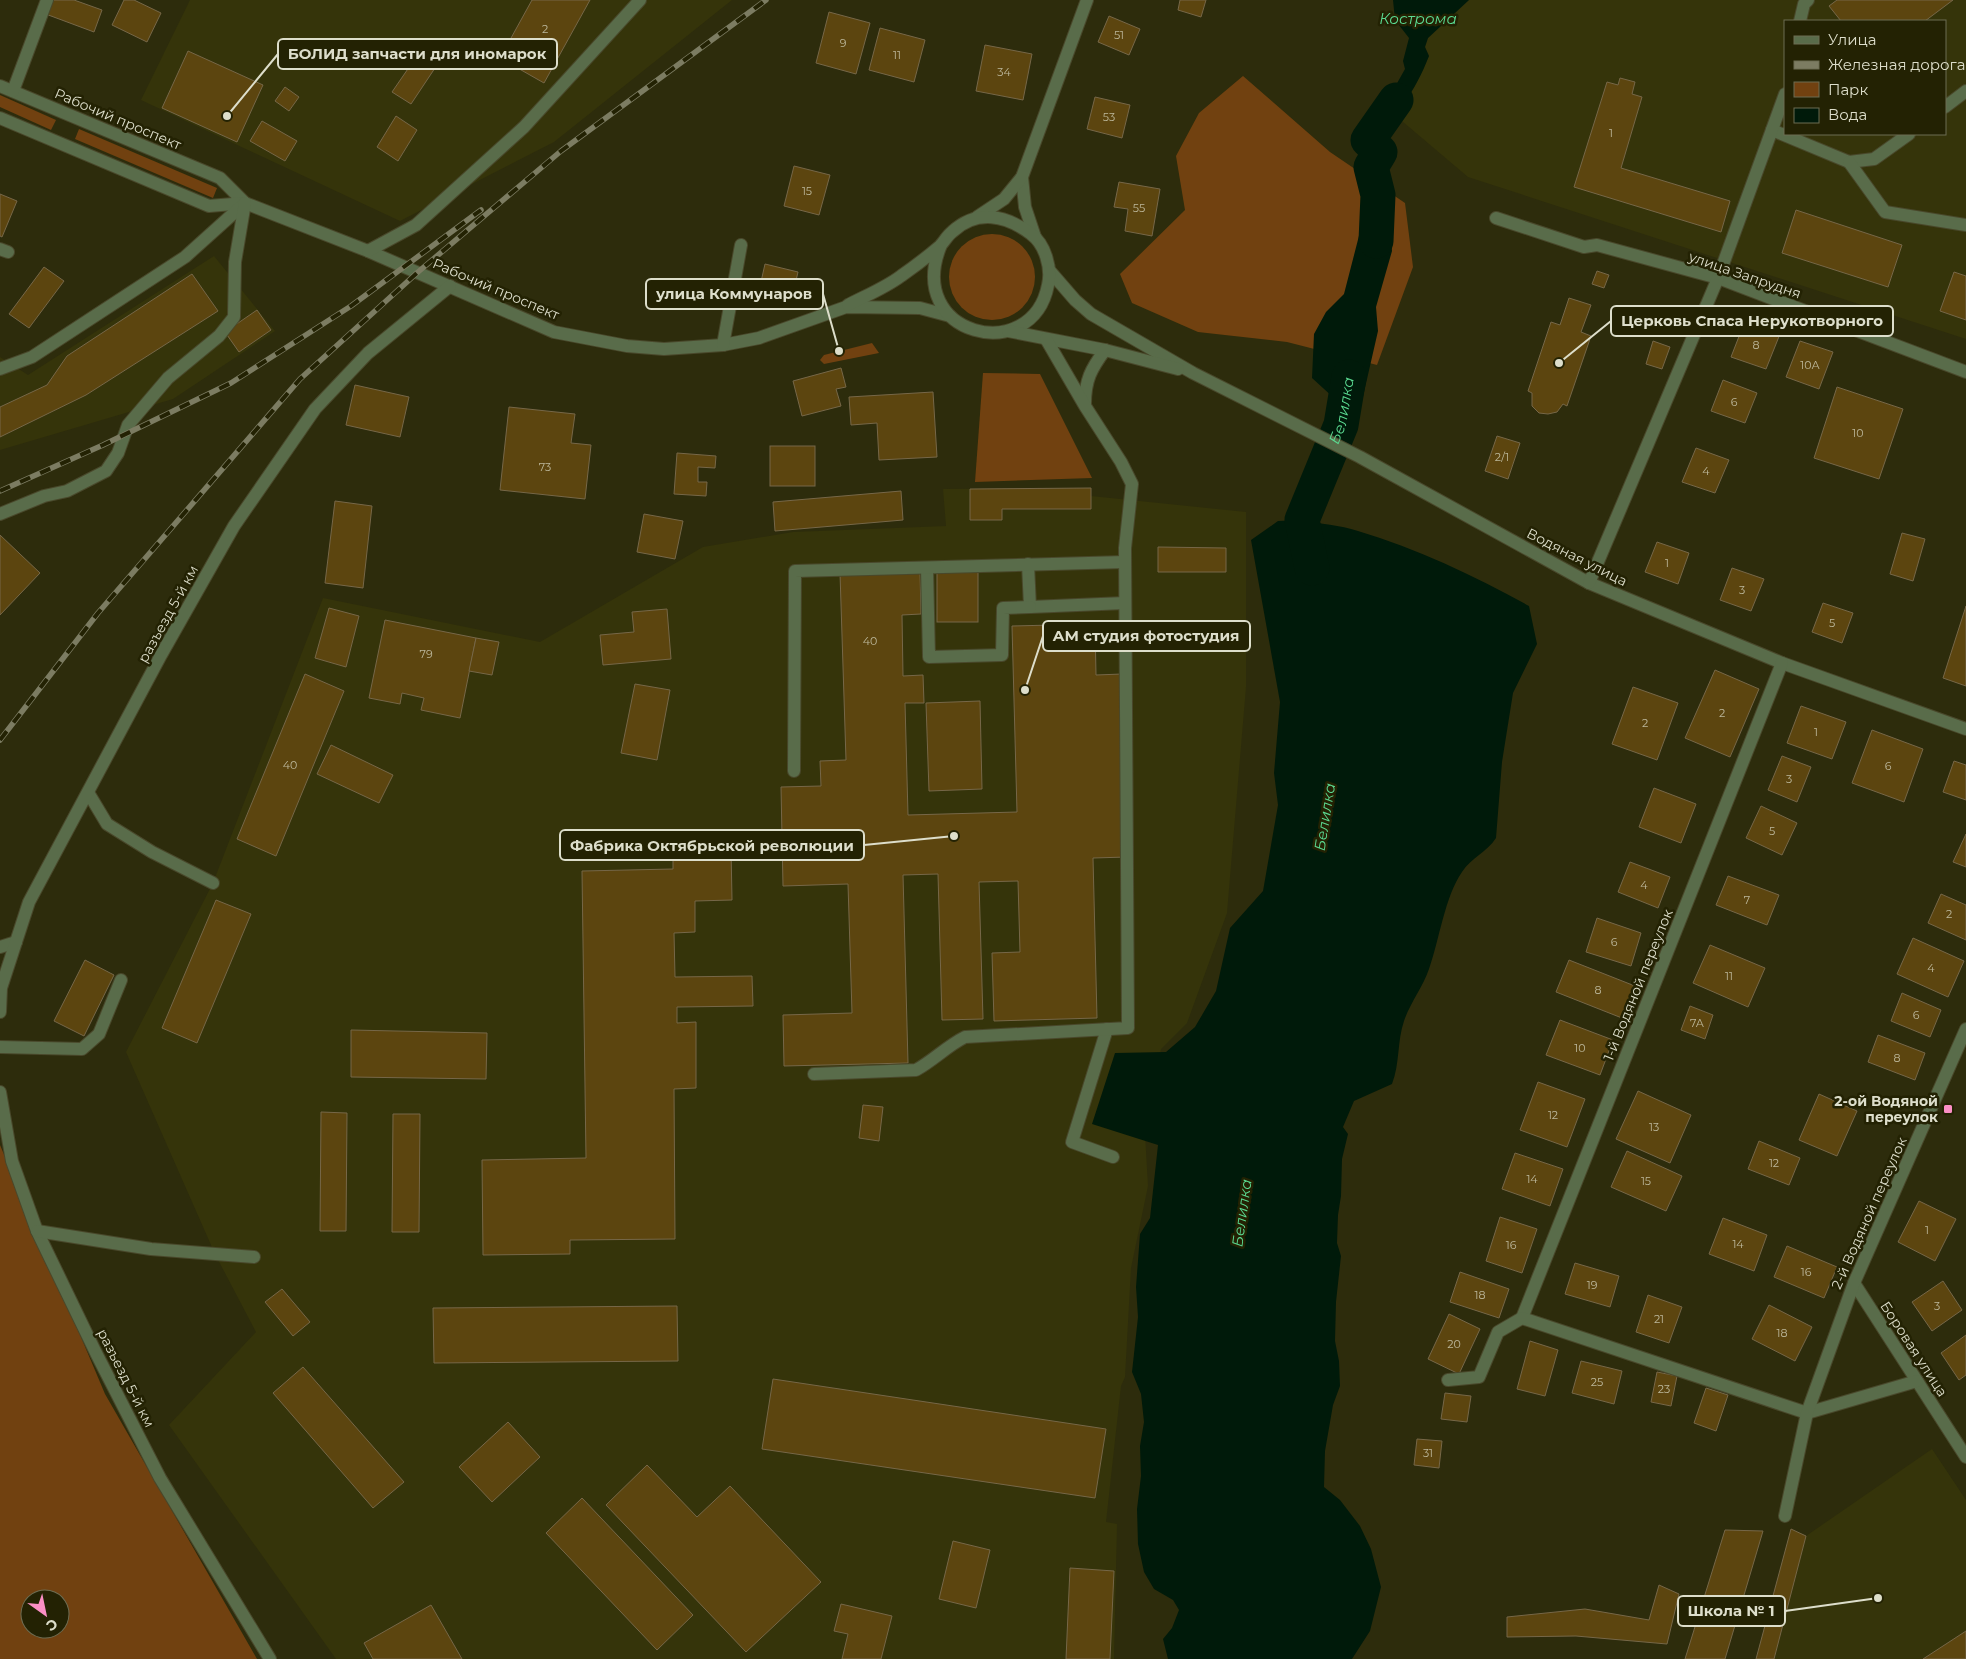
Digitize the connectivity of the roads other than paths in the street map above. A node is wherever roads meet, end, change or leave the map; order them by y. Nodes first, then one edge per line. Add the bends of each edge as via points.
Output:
1 (47, 0) edge
2 (640, 0) edge
3 (1087, 0) edge
4 (1808, 0) edge
5 (1800, 20) edge
6 (0, 86) edge
7 (13, 91) junction
8 (1966, 91) edge
9 (1784, 97) edge
10 (1946, 106) edge
11 (0, 118) edge
12 (1772, 130) junction
13 (1784, 135) edge
14 (1784, 135) edge
15 (1908, 135) edge
16 (1849, 162) junction
17 (1022, 177) junction
18 (245, 203) junction
19 (1496, 218) dead end
20 (972, 220) junction
21 (1966, 225) edge
22 (1035, 237) junction
23 (741, 245) dead end
24 (941, 245) junction
25 (368, 251) junction
26 (1049, 270) junction
27 (1718, 278) junction
28 (450, 286) junction
29 (846, 307) junction
30 (950, 316) junction
31 (1008, 331) junction
32 (1046, 338) junction
33 (723, 345) junction
34 (1105, 350) junction
35 (0, 369) edge
36 (1966, 372) edge
37 (1193, 373) junction
38 (1085, 406) junction
39 (0, 514) edge
40 (1125, 562) junction
41 (1028, 564) junction
42 (927, 568) junction
43 (1589, 583) junction
44 (1125, 603) junction
45 (1030, 607) junction
46 (1782, 663) junction
47 (1966, 729) edge
48 (794, 771) dead end
49 (88, 794) junction
50 (213, 883) dead end
51 (16, 942) junction
52 (0, 947) edge
53 (121, 980) dead end
54 (0, 1012) edge
55 (1107, 1029) junction
56 (1966, 1029) edge
57 (0, 1047) edge
58 (814, 1074) dead end
59 (0, 1092) edge
60 (1113, 1157) dead end
61 (38, 1231) junction
62 (254, 1257) dead end
63 (1854, 1283) junction
64 (1522, 1318) junction
65 (1448, 1380) dead end
66 (1917, 1381) junction
67 (1807, 1413) junction
68 (1966, 1457) edge
69 (1785, 1516) dead end
70 (270, 1659) edge

1 - 7 street
2 - 25 street via 524,127 416,225
3 - 17 street
4 - 5 street
6 - 7 street, Рабочий проспект
7 - 18 street, Рабочий проспект via 220,178
8 - 10 street
9 - 12 street
11 - 18 street, Рабочий проспект via 210,206
12 - 14 street
12 - 27 street
13 - 16 street
15 - 16 street via 1874,159
16 - 21 street via 1885,212
17 - 20 street via 1004,200
17 - 22 street via 1025,207
18 - 25 street, Рабочий проспект
18 - 35 street via 185,257 32,357
18 - 39 street via 235,262 234,317 219,336 168,378 128,425 118,453 106,471 67,491 44,496
19 - 27 street, улица Запрудня via 1584,247 1597,245
20 - 22 street via 1001,218 1016,223
20 - 24 street via 953,231
22 - 26 street via 1046,254
23 - 33 street
24 - 29 street via 900,277
24 - 30 street via 933,279 938,299
25 - 28 street, Рабочий проспект
26 - 31 street via 1044,300 1035,314
26 - 37 street via 1074,300 1091,314
27 - 36 street, улица Запрудня
27 - 43 street
28 - 33 street, Рабочий проспект via 554,332 627,346 664,349
28 - 49 street, разъезд 5-й км via 368,353 315,408 234,526
29 - 30 street, Рабочий проспект via 920,308
29 - 33 street, Рабочий проспект via 759,338
30 - 31 street via 975,331
31 - 32 street
32 - 34 street
32 - 38 street
34 - 37 street
34 - 38 street via 1090,369 1085,385
37 - 43 street, Водяная улица via 1279,414
38 - 40 street via 1132,484
40 - 41 street
40 - 44 street
41 - 42 street
41 - 45 street
42 - 45 street via 929,657 1002,655 1003,608
42 - 48 street via 795,571
43 - 46 street, Водяная улица
44 - 45 street
44 - 55 street via 1128,1028
46 - 47 street, Водяная улица
46 - 64 street, 1-й Водяной переулок
49 - 50 street via 107,824 152,852
49 - 51 street, разъезд 5-й км via 29,902
51 - 52 street
51 - 54 street, разъезд 5-й км via 1,988
53 - 57 street via 99,1034 82,1049
55 - 58 street via 965,1037 916,1070
55 - 60 street via 1072,1142
56 - 63 street, 2-й Водяной переулок
59 - 61 street, разъезд 5-й км via 12,1161
61 - 62 street via 151,1250
61 - 70 street, разъезд 5-й км via 160,1478
63 - 66 street, Боровая улица
63 - 67 street, 2-й Водяной переулок
64 - 65 street via 1498,1332 1478,1376
64 - 67 street
66 - 67 street
66 - 68 street, Боровая улица
67 - 69 street, 2-й Водяной переулок

